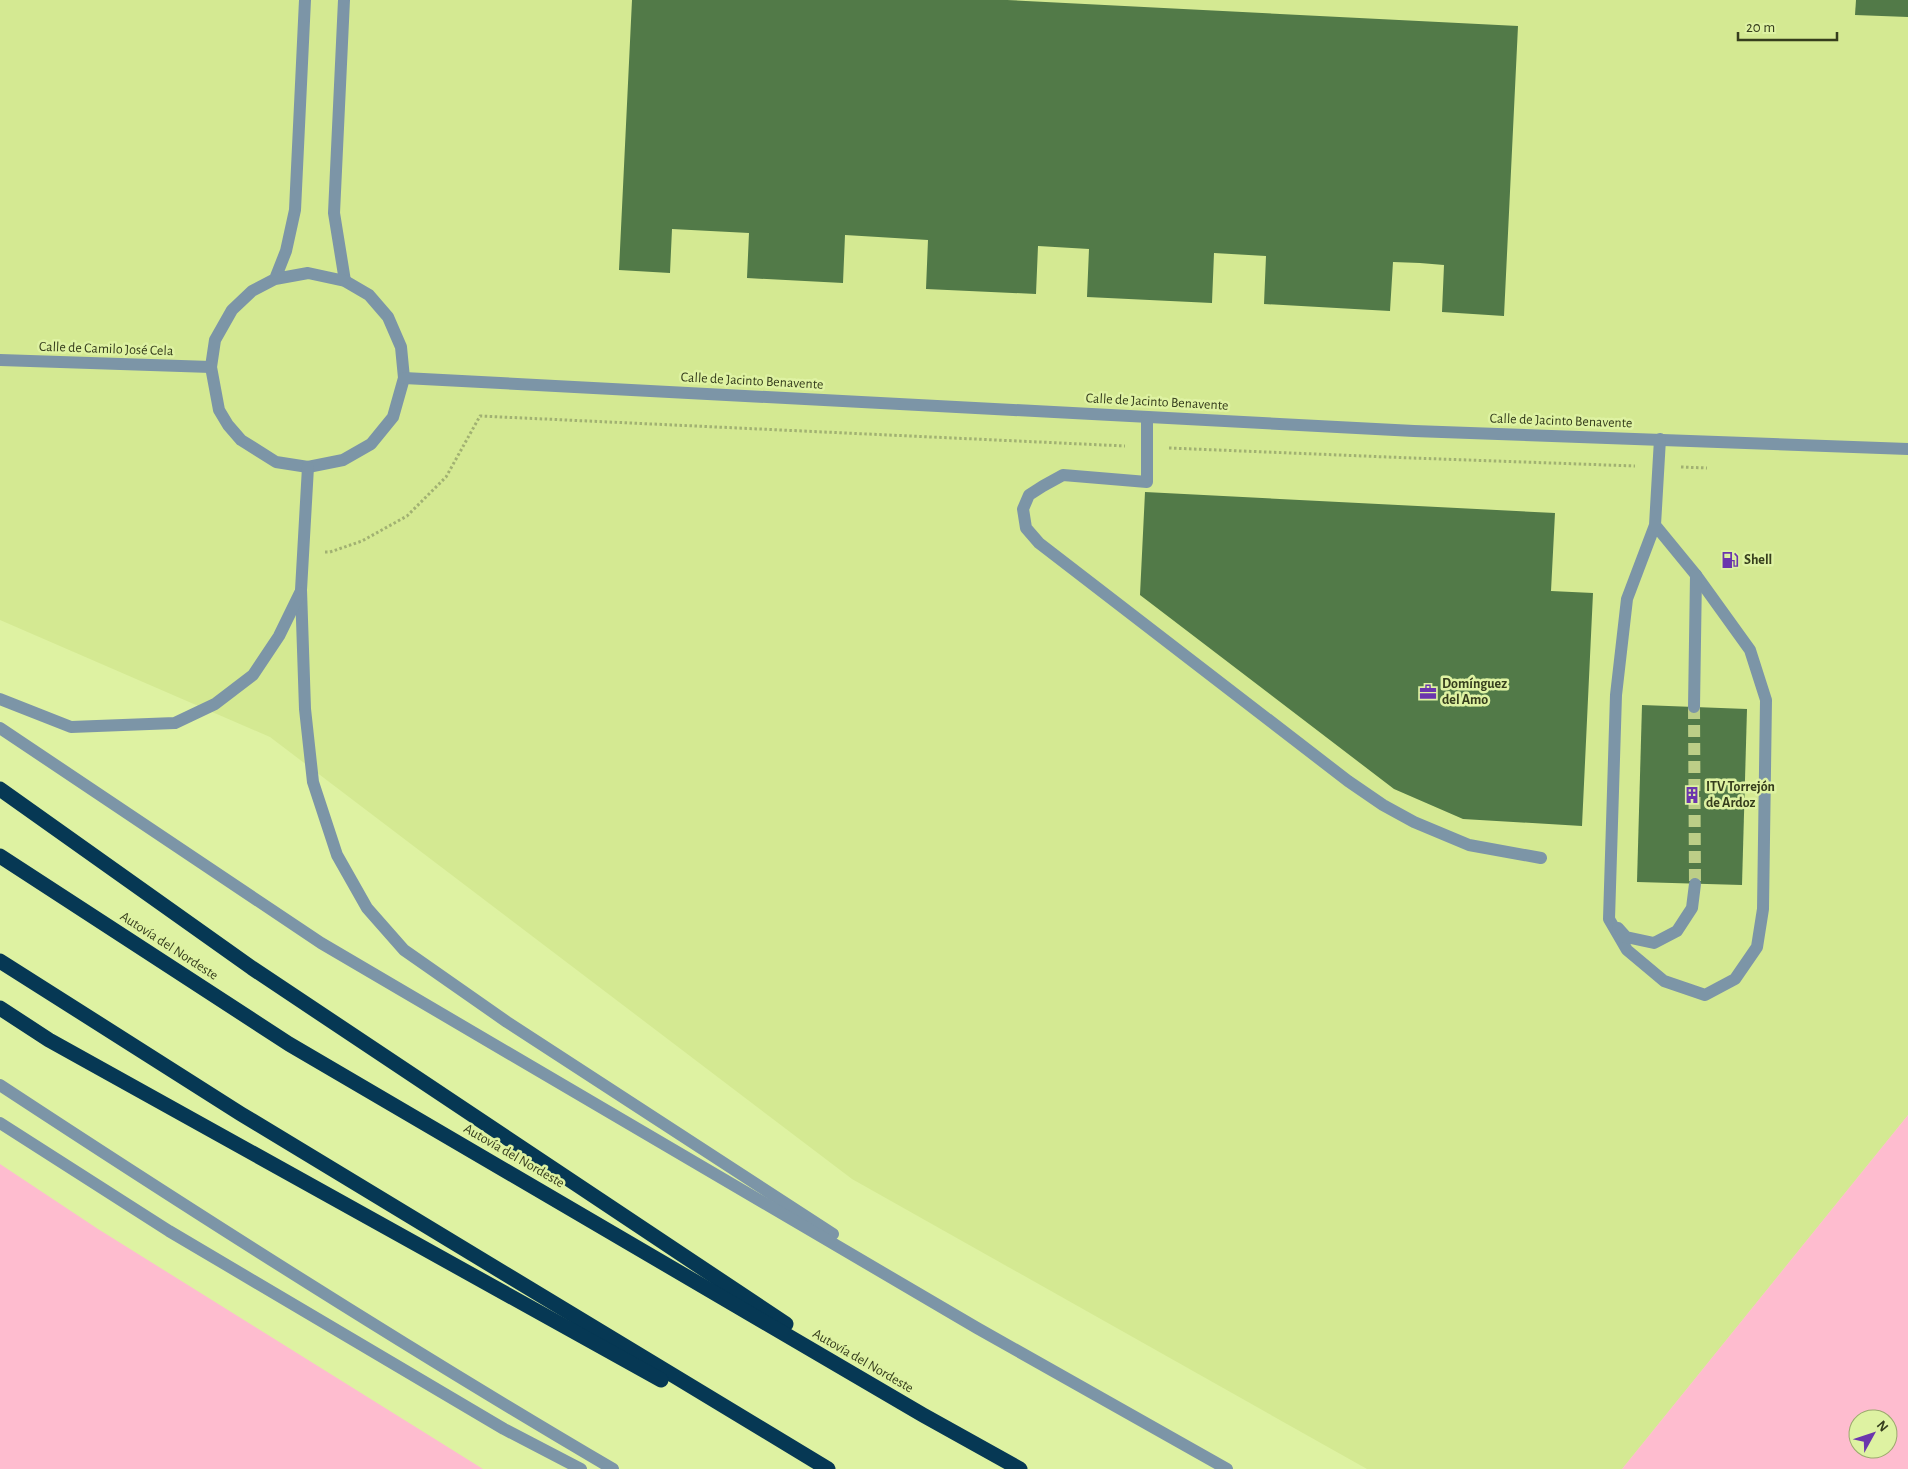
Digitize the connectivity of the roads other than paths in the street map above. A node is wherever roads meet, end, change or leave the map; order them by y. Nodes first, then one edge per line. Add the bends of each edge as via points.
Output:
1 (305, 0) edge
2 (344, 0) edge
3 (275, 279) junction
4 (345, 281) junction
5 (0, 360) edge
6 (210, 367) junction
7 (404, 378) junction
8 (1147, 416) junction
9 (1660, 439) junction
10 (1908, 449) edge
11 (308, 467) junction
12 (1655, 526) junction
13 (1696, 575) junction
14 (302, 590) junction
15 (0, 698) edge
16 (1694, 707) tunnel mouth
17 (0, 728) edge
18 (0, 789) edge
19 (0, 856) edge
20 (1541, 858) dead end
21 (1695, 884) tunnel mouth
22 (1609, 919) junction
23 (0, 961) edge
24 (0, 1008) edge
25 (0, 1085) edge
26 (0, 1123) edge
27 (977, 1328) junction
28 (923, 1415) junction
29 (581, 1469) edge
30 (612, 1469) edge
31 (822, 1469) edge
32 (828, 1469) edge
33 (1020, 1469) edge
34 (1227, 1469) edge

1 - 3 street via 295,210
2 - 4 street via 334,214
3 - 4 street via 308,273
3 - 6 street via 252,291 232,310 215,340
4 - 7 street via 369,296 388,317 401,347
5 - 6 street, Calle de Camilo José Cela
6 - 11 street via 219,410 240,440 276,462
7 - 8 street, Calle de Jacinto Benavente
7 - 11 street via 392,417 371,444 343,460
8 - 9 street, Calle de Jacinto Benavente via 1414,431
8 - 20 street via 1147,482 1063,475 1030,495 1023,509 1026,528 1040,543 1383,805 1469,845
9 - 10 street, Calle de Jacinto Benavente
9 - 12 street
11 - 14 street
12 - 13 street
12 - 22 street via 1627,599 1616,695
13 - 16 street
13 - 22 street via 1750,650 1766,700 1763,909 1757,947 1735,979 1705,995 1664,981 1628,950
14 - 15 street via 279,636 252,676 215,704 175,723 71,727
14 - 27 street via 306,709 313,782 337,855 367,908 404,950 507,1022
17 - 27 street via 321,942
18 - 28 highway via 252,968
19 - 28 highway, Autovía del Nordeste via 290,1044
21 - 22 street via 1692,908 1677,931 1654,943 1626,937
23 - 32 highway via 241,1114
24 - 31 highway via 58,1045
25 - 30 street via 212,1223 496,1401
26 - 29 street via 169,1231 504,1430
27 - 34 street
28 - 33 highway, Autovía del Nordeste

